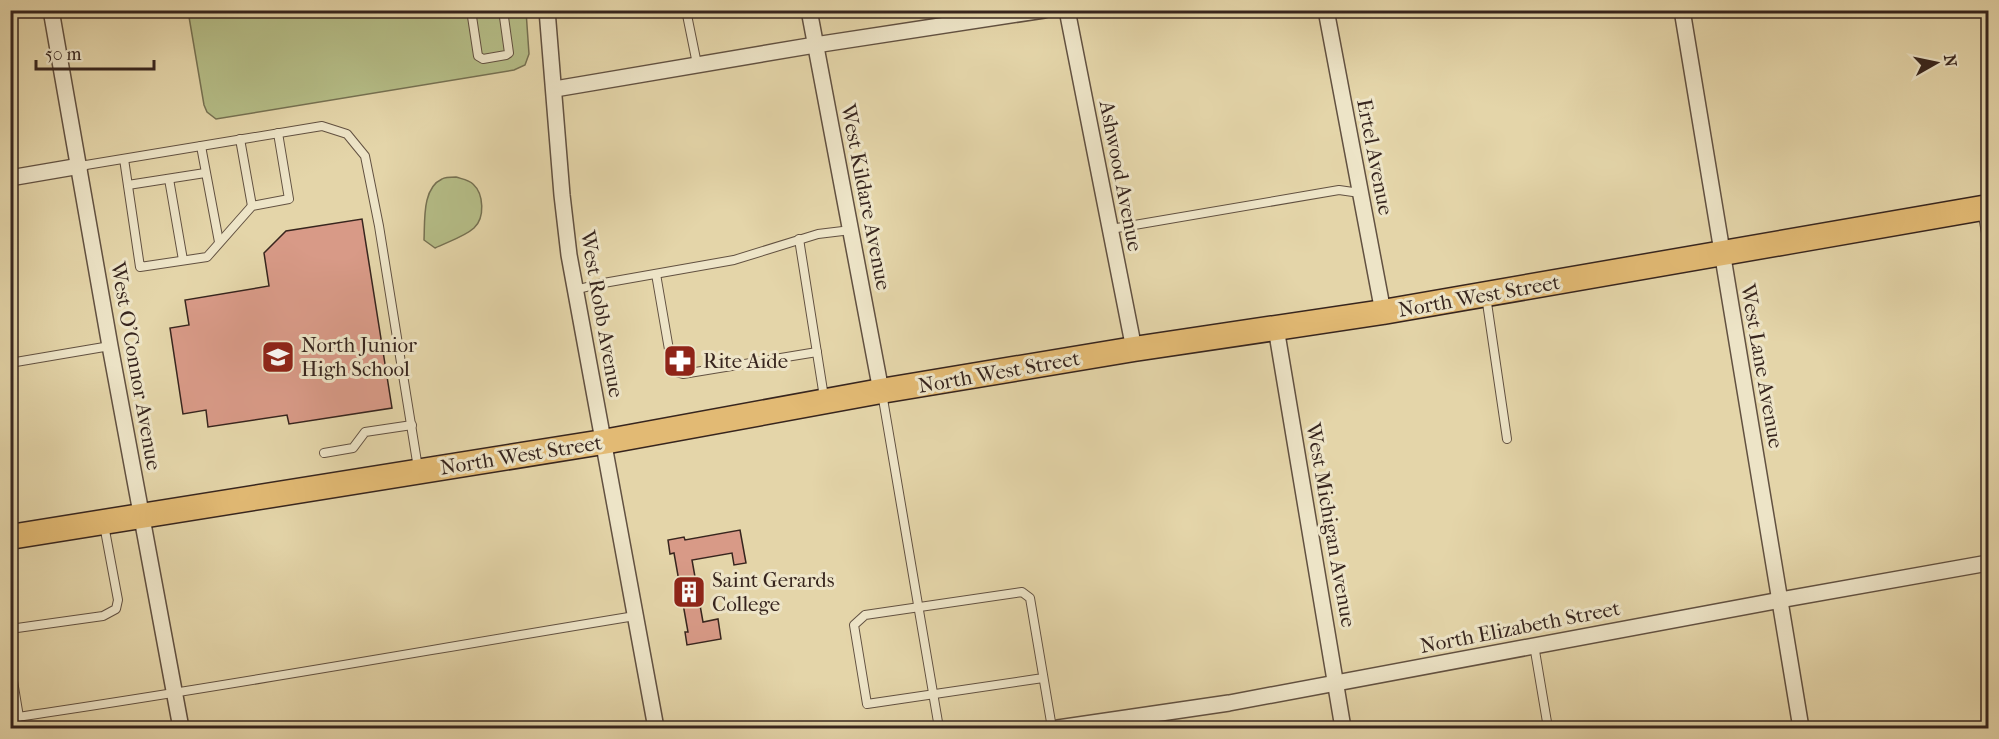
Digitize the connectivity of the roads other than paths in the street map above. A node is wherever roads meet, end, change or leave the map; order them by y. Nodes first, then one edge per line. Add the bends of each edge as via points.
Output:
1 (51, 10) edge
2 (471, 10) edge
3 (503, 10) edge
4 (547, 10) edge
5 (686, 10) edge
6 (809, 10) edge
7 (1044, 10) edge
8 (1067, 10) edge
9 (1326, 10) edge
10 (1682, 10) edge
11 (815, 45) junction
12 (697, 64) junction
13 (555, 89) junction
14 (278, 133) junction
15 (240, 140) junction
16 (201, 146) junction
17 (124, 159) junction
18 (80, 166) junction
19 (205, 173) junction
20 (10, 178) edge
21 (169, 179) junction
22 (128, 185) junction
23 (1360, 193) junction
24 (252, 206) junction
25 (1985, 208) edge
26 (851, 230) junction
27 (1111, 230) junction
28 (1988, 235) edge
29 (799, 239) junction
30 (219, 242) junction
31 (1989, 245) edge
32 (1722, 254) junction
33 (183, 260) junction
34 (656, 274) junction
35 (575, 291) junction
36 (1485, 294) junction
37 (1383, 312) junction
38 (1276, 328) junction
39 (110, 346) junction
40 (1134, 349) junction
41 (817, 352) junction
42 (10, 363) edge
43 (881, 391) junction
44 (825, 402) junction
45 (412, 425) junction
46 (1507, 439) dead end
47 (603, 442) junction
48 (324, 453) dead end
49 (419, 471) junction
50 (142, 515) junction
51 (103, 522) junction
52 (10, 537) edge
53 (1989, 563) edge
54 (1780, 600) junction
55 (919, 608) junction
56 (635, 616) junction
57 (10, 629) edge
58 (1534, 645) junction
59 (10, 663) edge
60 (1043, 678) junction
61 (1336, 684) junction
62 (933, 693) junction
63 (175, 694) junction
64 (15, 717) edge
65 (1058, 728) edge
66 (182, 729) edge
67 (656, 729) edge
68 (939, 729) edge
69 (1052, 729) edge
70 (1343, 729) edge
71 (1548, 729) edge
72 (1801, 729) edge

1 - 18 street, West O'Connor Avenue
2 - 3 lane via 478,56 483,59 509,53
4 - 13 street, West Robb Avenue
5 - 12 lane
6 - 11 street, West Kildare Avenue
7 - 11 street
8 - 27 street, Ashwood Avenue
9 - 23 street, Ertel Avenue
10 - 32 street, West Lane Avenue
11 - 12 street
11 - 26 street, West Kildare Avenue
12 - 13 street
13 - 35 street, West Robb Avenue via 565,226
14 - 15 lane
14 - 24 lane via 289,199
14 - 45 lane via 322,126 347,134 365,156
15 - 16 lane
15 - 24 lane
16 - 17 lane
16 - 19 lane
17 - 18 lane
17 - 22 lane
18 - 20 street
18 - 39 street, West O'Connor Avenue
19 - 21 lane
19 - 30 lane
21 - 22 lane
21 - 33 lane
22 - 33 lane via 140,267
23 - 27 lane via 1340,190
23 - 37 street, Ertel Avenue
24 - 30 lane
25 - 28 lane
25 - 32 main road, North West Street
26 - 29 lane
26 - 43 street, West Kildare Avenue
27 - 40 street, Ashwood Avenue
28 - 31 lane
29 - 34 lane via 734,260
29 - 41 lane
30 - 33 lane via 207,257
32 - 36 main road, North West Street
32 - 54 street, West Lane Avenue
34 - 35 lane
34 - 41 lane via 676,372
35 - 47 street, West Robb Avenue
36 - 37 main road, North West Street
36 - 46 lane
37 - 38 main road, North West Street
38 - 40 main road, North West Street
38 - 61 street, West Michigan Avenue
39 - 42 lane
39 - 50 street, West O'Connor Avenue
40 - 43 main road, North West Street
41 - 44 lane
43 - 44 main road, North West Street
43 - 55 lane
44 - 47 main road, North West Street
45 - 48 lane via 365,432 353,448
45 - 49 lane
47 - 49 main road, North West Street
47 - 56 street, West Robb Avenue
49 - 50 main road, North West Street
50 - 51 main road, North West Street
50 - 63 street, West O'Connor Avenue
51 - 52 main road, North West Street
51 - 57 lane via 118,600 116,609 103,616
53 - 54 street, North Elizabeth Street
54 - 58 street, North Elizabeth Street
54 - 72 street, West Lane Avenue
55 - 60 lane via 1022,592 1030,598
55 - 62 lane
55 - 62 lane via 865,615 854,625 867,704
56 - 63 lane
56 - 67 street, West Robb Avenue
58 - 61 street, North Elizabeth Street
58 - 71 lane
59 - 64 lane
60 - 62 lane
60 - 69 lane
61 - 65 street, North Elizabeth Street
61 - 70 street, West Michigan Avenue
62 - 68 lane
63 - 64 lane
63 - 66 street, West O'Connor Avenue

